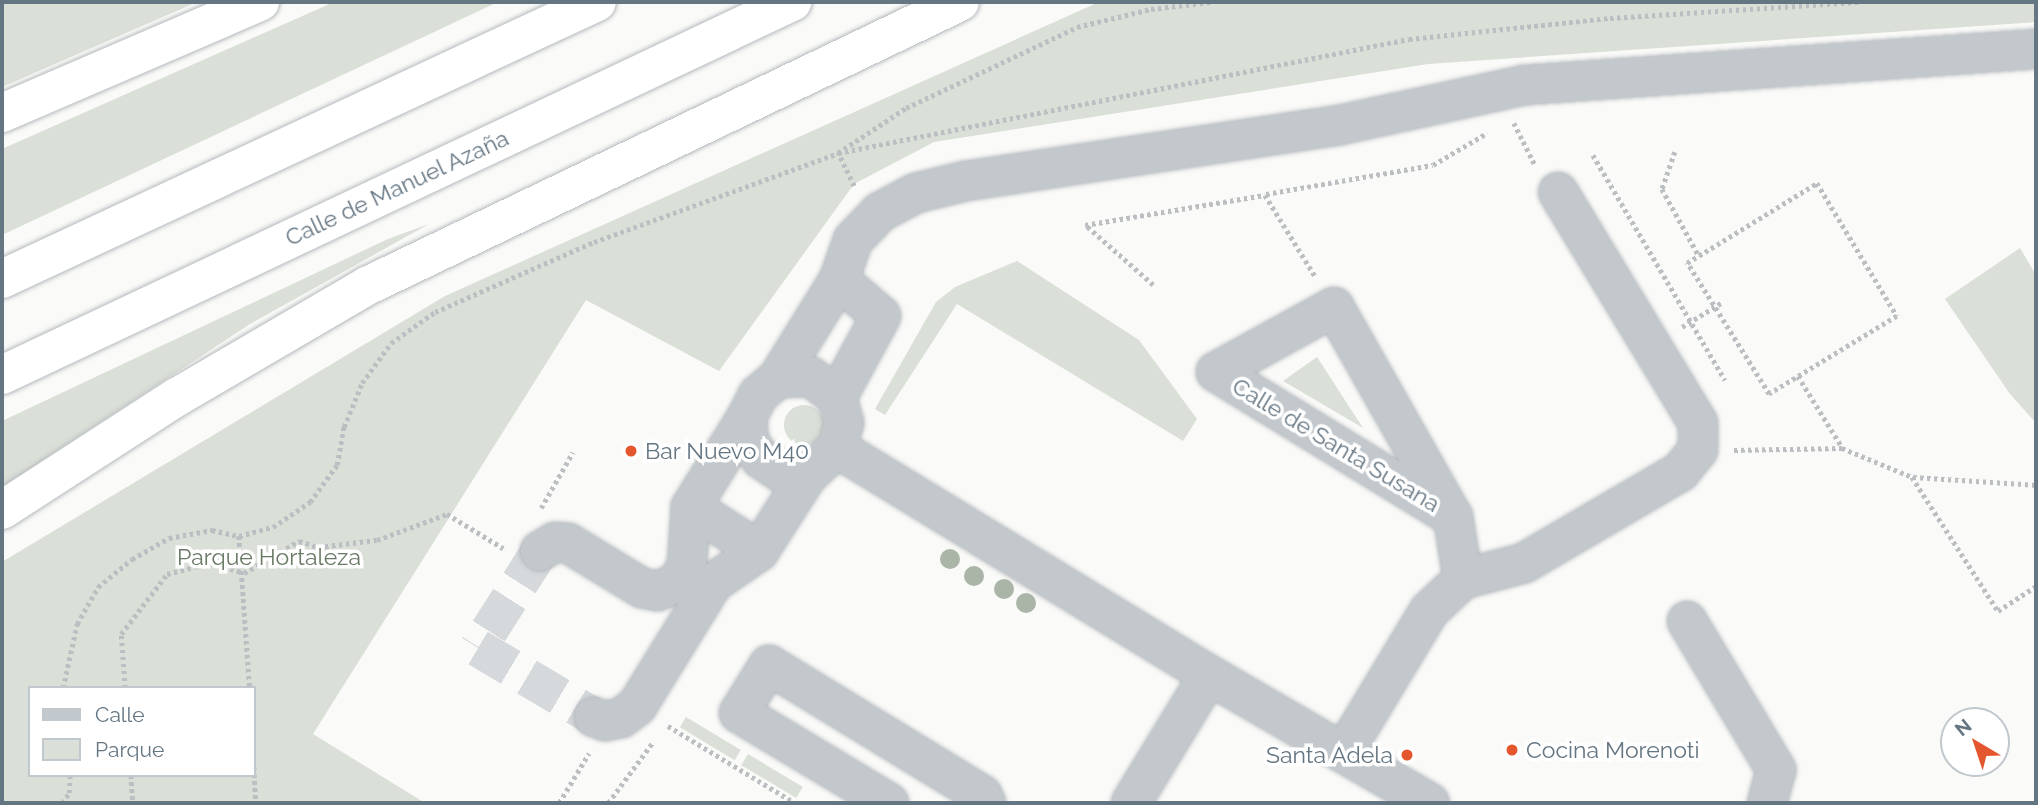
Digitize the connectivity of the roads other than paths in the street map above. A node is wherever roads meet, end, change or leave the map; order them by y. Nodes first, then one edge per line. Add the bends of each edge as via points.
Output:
1 (260, 2) edge
2 (597, 2) edge
3 (792, 2) edge
4 (960, 2) edge
5 (2036, 49) edge
6 (2, 113) edge
7 (1558, 192) road end
8 (2, 279) edge
9 (839, 280) junction
10 (2, 375) edge
11 (778, 378) junction
12 (837, 397) junction
13 (747, 417) junction
14 (837, 448) junction
15 (807, 476) junction
16 (691, 507) junction
17 (2, 510) edge
18 (1453, 517) junction
19 (529, 542) road end
20 (759, 551) junction
21 (1463, 579) junction
22 (1687, 621) dead end
23 (1209, 675) junction
24 (593, 732) road end
25 (1344, 752) junction
26 (889, 803) edge
27 (986, 803) edge
28 (1131, 803) edge
29 (1430, 803) edge
30 (1767, 803) edge

1 - 6 highway
2 - 8 highway
3 - 10 highway, Calle de Manuel Azaña
4 - 17 highway via 369,285 177,397
5 - 9 street via 1525,85 1340,125 966,181 916,193 880,212 853,240
7 - 21 street via 1698,423 1698,450 1679,472 1524,564
9 - 11 street
9 - 12 street via 881,316
11 - 12 street via 811,377
11 - 13 street via 758,396
12 - 14 street via 844,423
13 - 15 street via 749,442 761,459 782,473
13 - 16 street
14 - 15 street
14 - 23 street
15 - 20 street
16 - 19 street via 687,565 678,582 658,591 642,588 568,543
16 - 20 street
18 - 18 street, Calle de Santa Susana via 1334,307 1216,372
18 - 21 street, Calle de Santa Susana
20 - 24 street via 713,583 638,706 621,718 605,721
21 - 25 street via 1429,611
22 - 30 street via 1776,770
23 - 25 street
23 - 28 street
25 - 29 street
26 - 27 street via 739,713 769,665 982,795

